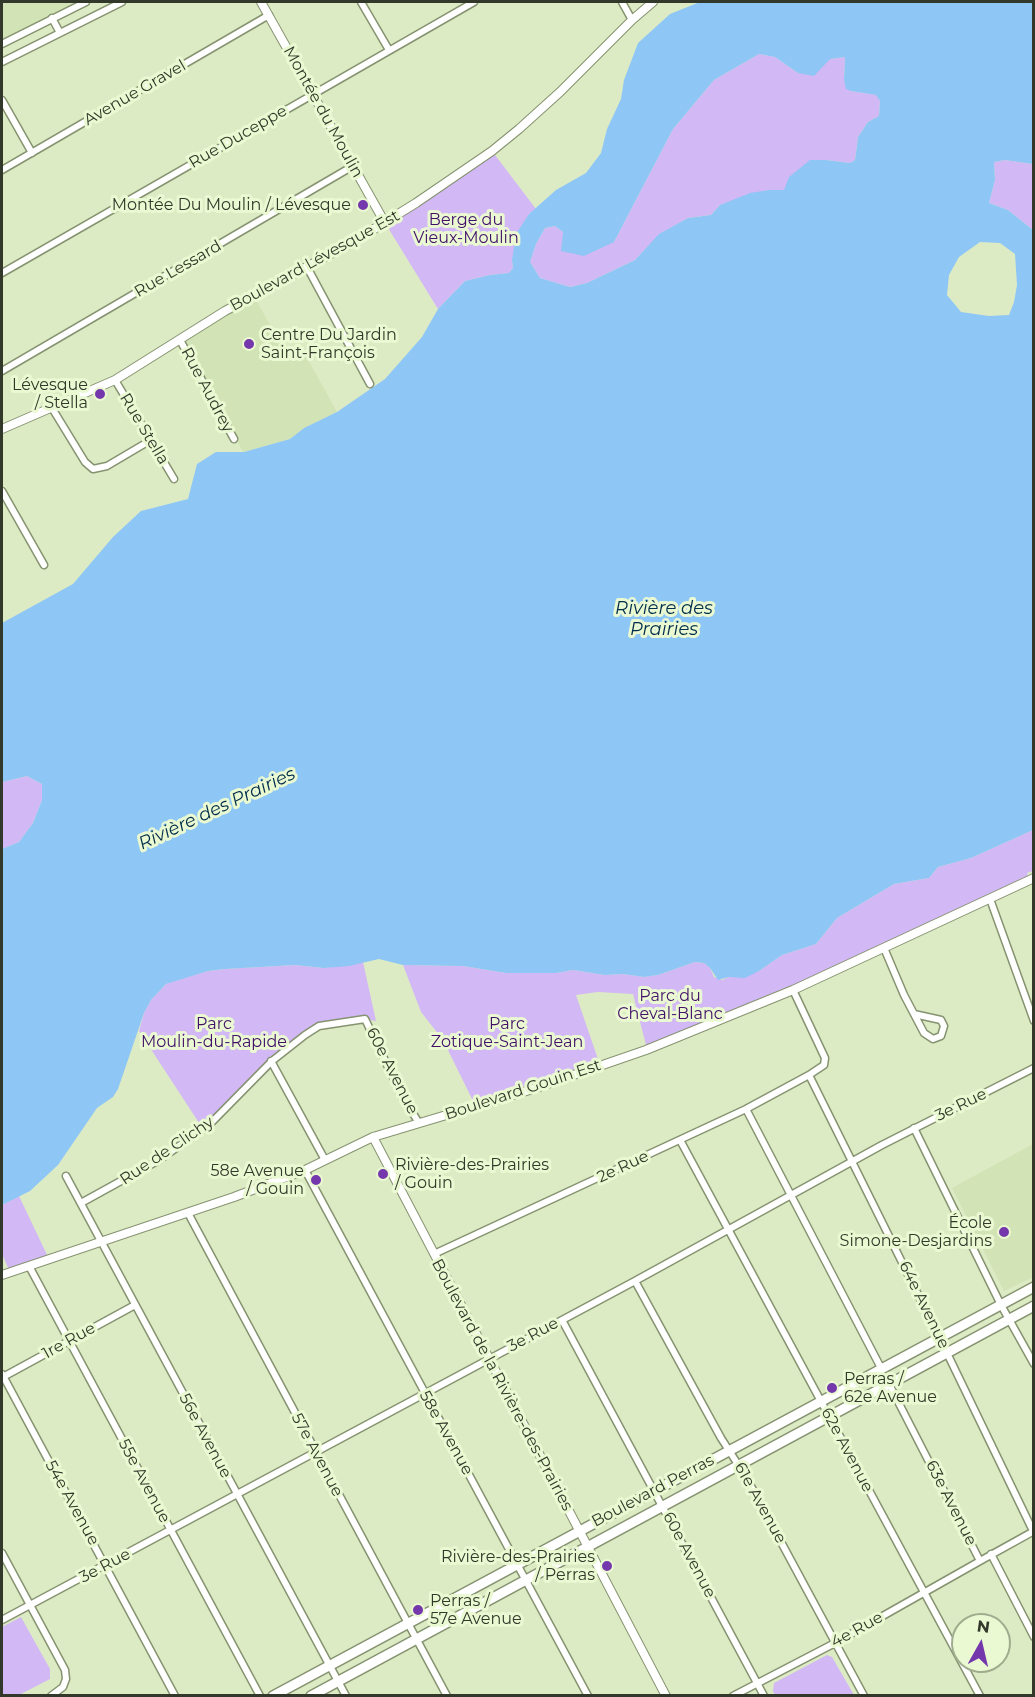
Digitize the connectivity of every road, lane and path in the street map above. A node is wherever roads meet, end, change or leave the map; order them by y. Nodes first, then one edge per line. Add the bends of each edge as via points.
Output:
1 (86, 2) edge
2 (122, 2) edge
3 (261, 2) edge
4 (361, 2) edge
5 (474, 2) edge
6 (622, 2) edge
7 (653, 2) edge
8 (269, 15) junction
9 (52, 18) junction
10 (632, 20) junction
11 (60, 33) junction
12 (2, 44) edge
13 (389, 50) junction
14 (2, 62) edge
15 (313, 94) junction
16 (2, 100) edge
17 (32, 153) junction
18 (353, 166) junction
19 (2, 170) edge
20 (385, 223) junction
21 (307, 267) junction
22 (2, 273) edge
23 (180, 340) junction
24 (2, 370) edge
25 (115, 380) junction
26 (370, 384) dead end
27 (52, 408) junction
28 (2, 429) edge
29 (234, 439) dead end
30 (151, 440) junction
31 (174, 479) dead end
32 (2, 491) edge
33 (44, 565) dead end
34 (1034, 878) edge
35 (990, 899) junction
36 (884, 948) junction
37 (793, 990) junction
38 (914, 1014) junction
39 (365, 1019) joint
40 (1034, 1021) edge
41 (272, 1061) junction
42 (1034, 1068) edge
43 (809, 1075) junction
44 (746, 1109) junction
45 (419, 1123) junction
46 (914, 1128) junction
47 (373, 1137) junction
48 (680, 1140) junction
49 (325, 1161) junction
50 (852, 1162) junction
51 (305, 1170) junction
52 (66, 1176) dead end
53 (792, 1195) junction
54 (81, 1203) junction
55 (188, 1213) junction
56 (728, 1230) junction
57 (101, 1241) junction
58 (434, 1254) junction
59 (29, 1266) junction
60 (2, 1275) edge
61 (635, 1281) junction
62 (1034, 1287) edge
63 (135, 1305) junction
64 (1001, 1305) junction
65 (1034, 1306) edge
66 (562, 1320) junction
67 (1009, 1320) junction
68 (939, 1337) junction
69 (70, 1340) junction
70 (947, 1353) junction
71 (489, 1358) junction
72 (1034, 1364) edge
73 (881, 1368) junction
74 (2, 1376) edge
75 (889, 1384) junction
76 (424, 1393) junction
77 (821, 1401) junction
78 (829, 1416) junction
79 (729, 1450) junction
80 (316, 1452) junction
81 (739, 1465) junction
82 (654, 1491) junction
83 (237, 1495) junction
84 (663, 1506) junction
85 (171, 1531) junction
86 (579, 1531) junction
87 (1033, 1531) edge
88 (587, 1547) junction
89 (2, 1553) edge
90 (991, 1554) junction
91 (980, 1561) junction
92 (517, 1565) junction
93 (106, 1566) junction
94 (525, 1580) junction
95 (924, 1592) junction
96 (30, 1605) junction
97 (2, 1620) edge
98 (408, 1623) junction
99 (1034, 1637) edge
100 (416, 1638) junction
101 (835, 1643) junction
102 (330, 1665) junction
103 (338, 1681) junction
104 (757, 1682) junction
105 (51, 1695) edge
106 (176, 1695) edge
107 (260, 1695) edge
108 (273, 1695) edge
109 (311, 1695) edge
110 (346, 1695) edge
111 (447, 1695) edge
112 (588, 1695) edge
113 (666, 1695) edge
114 (733, 1695) edge
115 (764, 1695) edge
116 (864, 1695) edge
117 (980, 1695) edge

1 - 9 street
2 - 11 street
3 - 8 street, Montée du Moulin
4 - 13 street
5 - 13 street, Rue Duceppe
6 - 10 street
7 - 10 street, Boulevard Lévesque Est
8 - 15 street, Montée du Moulin
8 - 17 street, Avenue Gravel
9 - 11 street
9 - 12 street
10 - 20 street, Boulevard Lévesque Est via 501,144
11 - 14 street
13 - 15 street, Rue Duceppe
15 - 18 street, Montée du Moulin
15 - 22 street, Rue Duceppe
16 - 17 street
17 - 19 street, Avenue Gravel
18 - 20 street, Montée du Moulin
18 - 24 street, Rue Lessard
20 - 21 street, Boulevard Lévesque Est
21 - 23 street, Boulevard Lévesque Est
21 - 26 street
23 - 25 street, Boulevard Lévesque Est
23 - 29 street, Rue Audrey
25 - 27 street, Boulevard Lévesque Est
25 - 30 street, Rue Stella
27 - 28 street, Boulevard Lévesque Est
27 - 30 street via 93,469 107,466
30 - 31 street, Rue Stella
32 - 33 street
34 - 35 street, Boulevard Gouin Est
35 - 36 street, Boulevard Gouin Est
35 - 40 street
36 - 37 street, Boulevard Gouin Est
36 - 38 street
37 - 43 street via 825,1058 825,1065
37 - 45 street, Boulevard Gouin Est via 646,1050
38 - 38 street via 928,1037 941,1036 941,1020
39 - 41 street, Rue de Clichy via 319,1026
39 - 45 street, 60e Avenue
41 - 49 street
41 - 54 street, Rue de Clichy via 209,1125 143,1170
42 - 46 street, 3e Rue
43 - 44 street, 2e Rue
43 - 50 street, 64e Avenue
44 - 48 street, 2e Rue
44 - 53 street
45 - 47 street, Boulevard Gouin Est
46 - 50 street, 3e Rue
46 - 64 street
47 - 49 street, Boulevard Gouin Est
47 - 58 street, Boulevard de la Rivière-des-Prairies
48 - 56 street, 62e Avenue
48 - 58 street, 2e Rue
49 - 51 street, Boulevard Gouin Est
50 - 53 street, 3e Rue
50 - 68 street, 64e Avenue
51 - 55 street, Boulevard Gouin Est
51 - 76 street, 58e Avenue
52 - 54 street, 56e Avenue
53 - 56 street, 3e Rue
53 - 73 street
54 - 57 street, 56e Avenue
55 - 57 street, Boulevard Gouin Est
55 - 80 street, 57e Avenue
56 - 61 street, 3e Rue
56 - 77 street, 62e Avenue
57 - 59 street, Boulevard Gouin Est
57 - 63 street, 56e Avenue
58 - 71 street, Boulevard de la Rivière-des-Prairies
59 - 60 street, Boulevard Gouin Est
59 - 69 street, 55e Avenue
61 - 66 street, 3e Rue
61 - 79 street, 61e Avenue
62 - 64 main road, Boulevard Perras
63 - 69 street, 1re Rue
63 - 83 street, 56e Avenue
64 - 67 street
64 - 68 main road, Boulevard Perras
65 - 67 main road, Boulevard Perras
66 - 71 street, 3e Rue
66 - 82 street, 60e Avenue
67 - 70 main road, Boulevard Perras
67 - 72 street
68 - 70 street, 64e Avenue
68 - 73 main road, Boulevard Perras
69 - 74 street, 1re Rue
69 - 85 street, 55e Avenue
70 - 75 main road, Boulevard Perras
70 - 87 street, 64e Avenue
71 - 76 street, 3e Rue
71 - 86 street, Boulevard de la Rivière-des-Prairies
73 - 77 main road, Boulevard Perras
74 - 93 street, 54e Avenue
75 - 78 main road, Boulevard Perras
75 - 91 street, 63e Avenue
76 - 80 street, 3e Rue
76 - 92 street, 58e Avenue
77 - 78 street, 62e Avenue
77 - 79 main road, Boulevard Perras
78 - 81 main road, Boulevard Perras
78 - 95 street, 62e Avenue
79 - 81 street, 61e Avenue
79 - 82 main road, Boulevard Perras
80 - 83 street, 3e Rue
80 - 98 street, 57e Avenue
81 - 84 main road, Boulevard Perras
81 - 101 street, 61e Avenue
82 - 84 street, 60e Avenue
82 - 86 main road, Boulevard Perras
83 - 85 street, 3e Rue
83 - 102 street, 56e Avenue
84 - 88 main road, Boulevard Perras
84 - 104 street, 60e Avenue
85 - 93 street, 3e Rue
85 - 107 street, 55e Avenue
86 - 88 street, Boulevard de la Rivière-des-Prairies
86 - 92 main road, Boulevard Perras
87 - 90 street
88 - 94 main road, Boulevard Perras
88 - 113 street, Boulevard de la Rivière-des-Prairies
89 - 96 street
90 - 91 street, 63e Avenue
90 - 99 street, 63e Avenue
91 - 95 street, 4e Rue
92 - 94 street, 58e Avenue
92 - 98 main road, Boulevard Perras
93 - 96 street, 3e Rue
93 - 106 street, 54e Avenue
94 - 100 main road, Boulevard Perras
94 - 112 street, 58e Avenue
95 - 101 street, 4e Rue
95 - 117 street, 62e Avenue
96 - 97 street, 3e Rue
96 - 105 street via 65,1670 63,1687
98 - 100 street, 57e Avenue
98 - 102 main road, Boulevard Perras
100 - 103 main road, Boulevard Perras
100 - 111 street, 57e Avenue
101 - 104 street, 4e Rue
101 - 116 street, 61e Avenue
102 - 103 street, 56e Avenue
102 - 108 main road, Boulevard Perras
103 - 109 main road, Boulevard Perras
103 - 110 street, 56e Avenue
104 - 114 street, 4e Rue
104 - 115 street, 60e Avenue

